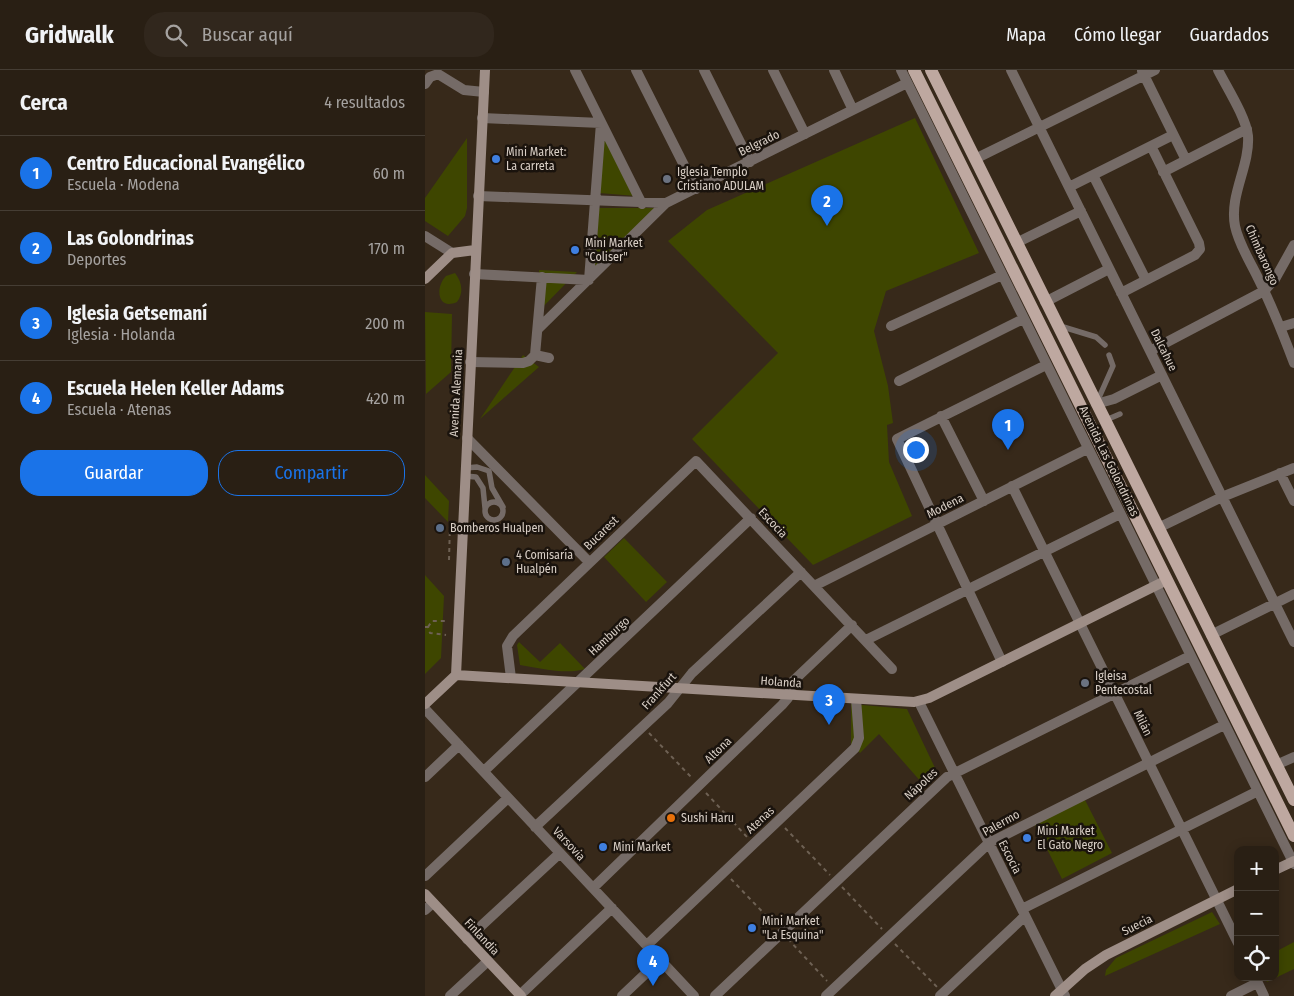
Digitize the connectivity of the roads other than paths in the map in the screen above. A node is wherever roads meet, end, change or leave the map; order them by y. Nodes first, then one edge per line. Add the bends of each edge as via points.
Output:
1 (485, 70) edge
2 (575, 70) edge
3 (636, 70) edge
4 (704, 70) edge
5 (773, 70) edge
6 (834, 70) edge
7 (901, 70) edge
8 (914, 70) edge
9 (1011, 70) edge
10 (1155, 70) edge
11 (1218, 70) edge
12 (934, 71) edge
13 (1143, 73) edge
14 (907, 83) junction
15 (425, 84) edge
16 (483, 92) junction
17 (853, 110) junction
18 (482, 118) junction
19 (601, 123) junction
20 (1039, 127) junction
21 (1247, 129) junction
22 (805, 134) junction
23 (1173, 135) junction
24 (1151, 146) junction
25 (975, 159) junction
26 (1186, 160) junction
27 (750, 162) junction
28 (1163, 172) junction
29 (1093, 175) junction
30 (1069, 187) junction
31 (696, 189) junction
32 (478, 196) junction
33 (595, 201) junction
34 (666, 203) junction
35 (642, 204) junction
36 (1081, 211) junction
37 (425, 236) edge
38 (1016, 243) junction
39 (1294, 245) edge
40 (475, 250) junction
41 (452, 254) junction
42 (1109, 269) junction
43 (474, 274) junction
44 (1002, 275) junction
45 (542, 277) junction
46 (425, 279) edge
47 (589, 280) junction
48 (1146, 280) junction
49 (1264, 291) junction
50 (1121, 293) junction
51 (1045, 302) junction
52 (1023, 319) junction
53 (1294, 323) edge
54 (1057, 325) junction
55 (891, 326) dead end
56 (1281, 327) junction
57 (538, 329) junction
58 (1105, 345) dead end
59 (1150, 351) junction
60 (535, 355) junction
61 (1109, 355) dead end
62 (549, 358) dead end
63 (470, 362) junction
64 (1294, 363) edge
65 (1046, 364) junction
66 (1162, 375) junction
67 (899, 381) dead end
68 (1096, 404) junction
69 (1120, 414) dead end
70 (941, 416) junction
71 (1105, 421) junction
72 (467, 438) junction
73 (1087, 449) junction
74 (696, 460) joint
75 (1294, 468) edge
76 (465, 472) junction
77 (1280, 473) junction
78 (1012, 486) junction
79 (1223, 498) junction
80 (984, 500) junction
81 (1294, 501) edge
82 (503, 507) junction
83 (485, 508) junction
84 (1120, 514) junction
85 (751, 518) junction
86 (1138, 521) junction
87 (937, 524) junction
88 (1158, 528) junction
89 (1045, 552) junction
90 (589, 562) junction
91 (801, 572) junction
92 (1167, 580) junction
93 (1185, 583) junction
94 (814, 586) junction
95 (1155, 586) junction
96 (968, 590) junction
97 (1294, 594) edge
98 (1275, 603) junction
99 (1080, 623) junction
100 (852, 625) junction
101 (1211, 635) junction
102 (866, 640) junction
103 (1294, 642) edge
104 (1190, 656) junction
105 (1002, 662) junction
106 (892, 669) dead end
107 (456, 675) junction
108 (511, 678) junction
109 (578, 682) junction
110 (679, 688) junction
111 (1115, 693) junction
112 (789, 695) junction
113 (856, 700) junction
114 (919, 702) junction
115 (425, 704) edge
116 (425, 709) edge
117 (1224, 725) junction
118 (459, 745) junction
119 (1294, 757) edge
120 (1148, 762) junction
121 (1276, 765) junction
122 (484, 771) junction
123 (954, 773) junction
124 (425, 777) edge
125 (1258, 791) junction
126 (508, 798) junction
127 (1294, 800) edge
128 (535, 827) junction
129 (1181, 829) junction
130 (1294, 836) edge
131 (989, 843) junction
132 (560, 853) junction
133 (1294, 862) edge
134 (1279, 868) edge
135 (425, 876) edge
136 (593, 888) junction
137 (1234, 891) edge
138 (425, 894) edge
139 (1216, 900) junction
140 (429, 906) edge
141 (612, 908) junction
142 (1023, 912) junction
143 (1234, 936) edge
144 (467, 939) junction
145 (647, 945) junction
146 (660, 960) junction
147 (487, 961) junction
148 (1254, 981) edge
149 (1256, 981) edge
150 (1060, 994) edge
151 (941, 995) edge
152 (450, 996) edge
153 (520, 996) edge
154 (622, 996) edge
155 (694, 996) edge
156 (715, 996) edge
157 (827, 996) edge
158 (1231, 996) edge
159 (1264, 996) edge

1 - 16 street, Avenida Alemania
2 - 19 street
3 - 31 street
4 - 27 street
5 - 22 street
6 - 17 street
7 - 14 street, Avenida Las Golondrinas
8 - 86 main road, Avenida Las Golondrinas
9 - 20 street, Dalcahue
10 - 13 street
11 - 21 street
12 - 25 main road, Avenida Las Golondrinas
13 - 20 street
13 - 23 street
14 - 17 street, Belgrado
14 - 44 street, Avenida Las Golondrinas
15 - 16 street via 432,75 441,74 464,90
16 - 18 street, Avenida Alemania
17 - 22 street, Belgrado
18 - 19 street
18 - 32 street, Avenida Alemania
19 - 33 street
19 - 35 street
20 - 25 street
20 - 30 street, Dalcahue
21 - 26 street
21 - 49 street, Chimbarongo via 1234,220 1241,244
22 - 27 street, Belgrado
23 - 24 street
23 - 26 street
24 - 28 street
24 - 29 street
25 - 38 main road, Avenida Las Golondrinas
26 - 28 street
27 - 31 street, Belgrado
28 - 48 street via 1200,250
29 - 30 street
29 - 48 street
30 - 36 street, Dalcahue
31 - 34 street, Belgrado
32 - 33 street
32 - 40 street, Avenida Alemania
33 - 35 street
33 - 47 street
34 - 35 street
34 - 47 street, Belgrado
36 - 38 street
36 - 42 street, Dalcahue
37 - 41 street
38 - 51 main road, Avenida Las Golondrinas
39 - 49 street via 1275,279
40 - 41 street
40 - 43 street, Avenida Alemania
41 - 46 street
42 - 50 street, Dalcahue
42 - 51 street
43 - 45 street
43 - 63 street, Avenida Alemania
44 - 52 street, Avenida Las Golondrinas
44 - 55 street
45 - 47 street
45 - 57 street
47 - 57 street, Belgrado
48 - 50 street
49 - 56 street, Chimbarongo
49 - 59 street
50 - 59 street, Dalcahue
51 - 54 main road, Avenida Las Golondrinas
52 - 65 street, Avenida Las Golondrinas
52 - 67 street
53 - 56 street
54 - 58 lane via 1097,337
54 - 68 main road, Avenida Las Golondrinas
56 - 64 street, Chimbarongo
57 - 60 street
59 - 66 street, Dalcahue
60 - 62 street
60 - 63 street via 523,364
61 - 68 lane via 1113,366
63 - 72 street, Avenida Alemania
65 - 70 street
65 - 73 street, Avenida Las Golondrinas
66 - 68 street via 1114,399
66 - 79 street, Dalcahue
68 - 71 main road, Avenida Las Golondrinas
69 - 71 lane
70 - 80 street
70 - 87 street via 897,439
71 - 88 main road, Avenida Las Golondrinas
72 - 76 street, Avenida Alemania
72 - 90 street
73 - 78 street, Modena
73 - 84 street, Avenida Las Golondrinas
74 - 85 street, Escocia
74 - 90 street, Bucarest
75 - 77 street
76 - 82 lane via 477,467 489,471 492,488
76 - 83 lane via 476,477 483,488
76 - 107 street, Avenida Alemania
77 - 79 street
77 - 81 street
78 - 80 street, Modena
78 - 89 street, Milán
79 - 88 street
79 - 98 street, Dalcahue
80 - 87 street, Modena
82 - 83 lane via 493,502
82 - 83 lane via 503,515 496,520 487,517
84 - 89 street
84 - 95 street, Avenida Las Golondrinas
85 - 91 street, Escocia
85 - 109 street, Hamburgo
86 - 88 main road
86 - 92 main road, Avenida Las Golondrinas
87 - 94 street, Modena
87 - 96 street
88 - 93 main road, Avenida Las Golondrinas
89 - 96 street
89 - 99 street, Milán
90 - 108 street, Bucarest via 510,639 507,650
91 - 94 street, Escocia
91 - 110 street, Frankfurt
92 - 93 main road
92 - 95 street, Holanda
92 - 130 main road, Avenida Las Golondrinas
93 - 101 main road, Avenida Las Golondrinas
94 - 100 street, Escocia
95 - 99 street, Holanda
95 - 104 street, Avenida Las Golondrinas
96 - 102 street
96 - 105 street
97 - 98 street
98 - 101 street
98 - 103 street, Dalcahue
99 - 105 street, Holanda
99 - 111 street, Milán
100 - 102 street, Escocia
100 - 112 street, Altona via 792,682
101 - 121 main road, Avenida Las Golondrinas
102 - 106 street, Escocia
104 - 111 street, Nápoles
104 - 117 street, Avenida Las Golondrinas
105 - 114 street, Holanda
107 - 108 street, Holanda
107 - 115 street
108 - 109 street, Holanda
109 - 110 street, Holanda
109 - 122 street, Hamburgo
110 - 112 street, Holanda
110 - 128 street, Frankfurt via 668,703
111 - 120 street, Milán
111 - 123 street, Nápoles
112 - 113 street, Holanda
112 - 136 street, Altona
113 - 114 street, Holanda
113 - 145 street, Atenas via 857,746
114 - 123 street, Escocia
116 - 118 street, Varsovia
117 - 120 street, Palermo
117 - 125 street, Avenida Las Golondrinas
118 - 122 street, Varsovia
118 - 124 street
119 - 121 street
120 - 129 street, Milán
120 - 131 street, Palermo
121 - 127 main road, Avenida Las Golondrinas
122 - 126 street, Varsovia
123 - 131 street, Escocia
123 - 156 street, Nápoles
125 - 129 street
125 - 133 street, Avenida Las Golondrinas
126 - 128 street, Varsovia
126 - 135 street
128 - 132 street, Varsovia
129 - 139 street, Milán
129 - 142 street
131 - 142 street, Escocia
131 - 157 street, Palermo
132 - 136 street, Varsovia
132 - 144 street
133 - 134 street
136 - 141 street, Varsovia
137 - 139 street, Suecia
138 - 140 street, Finlandia
139 - 143 street, Milán
139 - 150 street, Suecia via 1105,955
140 - 144 street, Finlandia
141 - 145 street, Varsovia
141 - 153 street
142 - 150 street, Escocia
142 - 151 street
144 - 147 street, Finlandia
145 - 146 street, Varsovia
146 - 154 street
146 - 155 street, Varsovia
147 - 152 street
147 - 153 street, Finlandia
148 - 158 street
149 - 159 street

